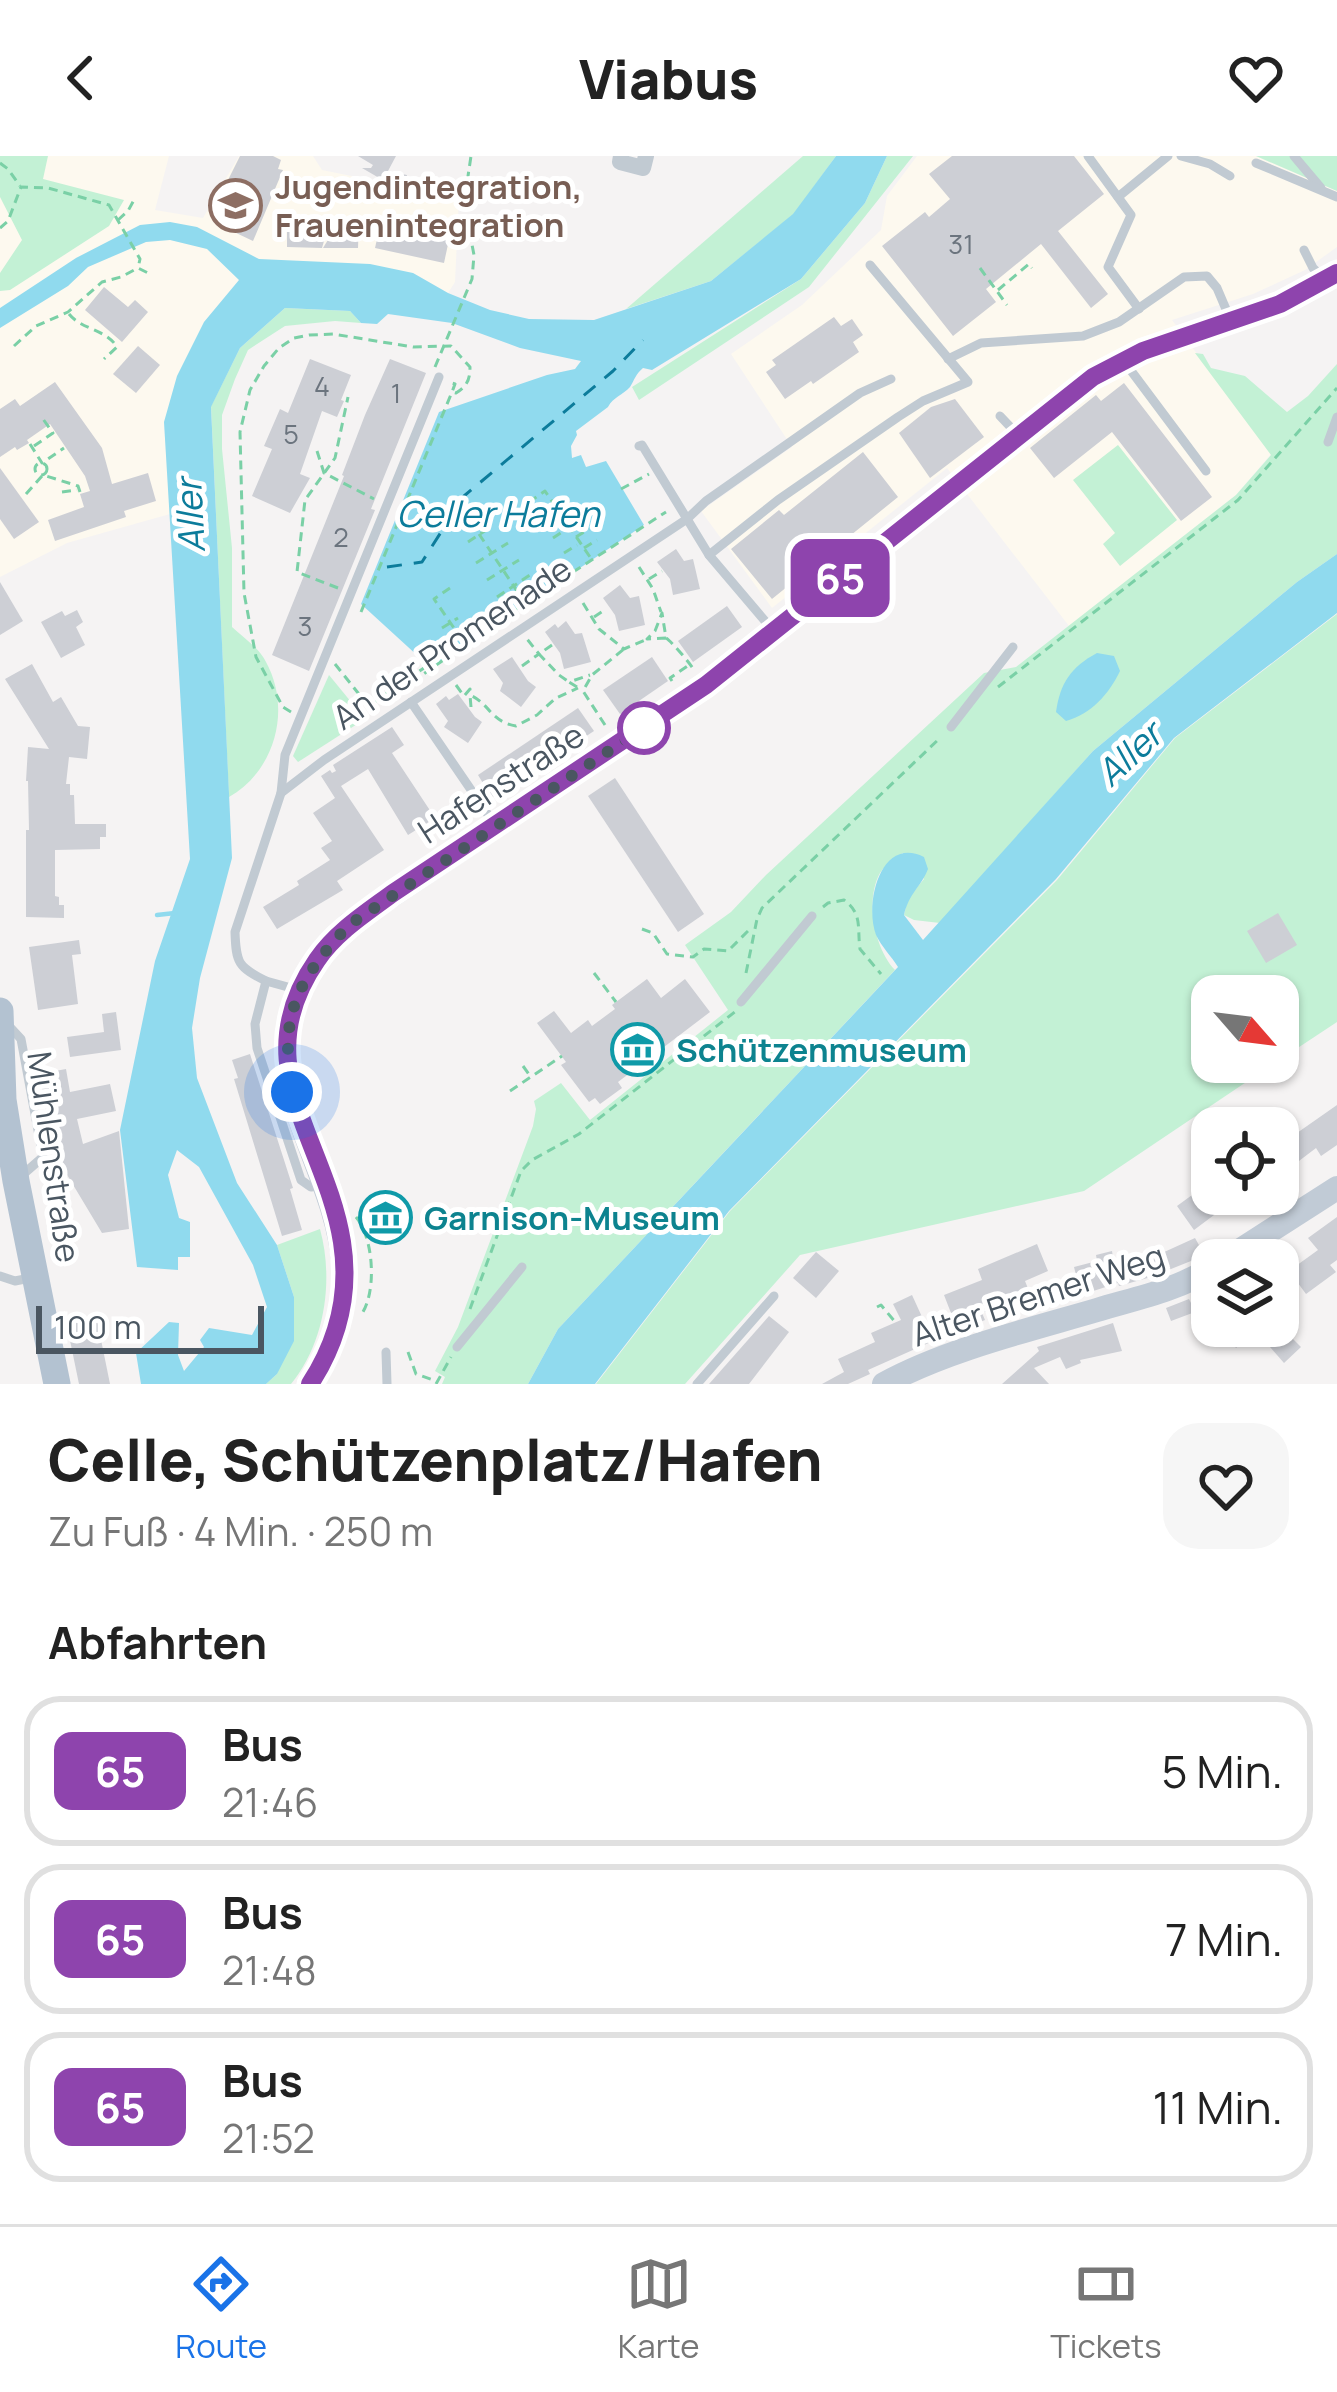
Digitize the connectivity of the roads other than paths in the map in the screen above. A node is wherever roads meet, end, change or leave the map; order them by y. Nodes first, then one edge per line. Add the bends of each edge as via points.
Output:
1 (622, 156) edge
2 (646, 156) edge
3 (1168, 156) edge
4 (1180, 156) edge
5 (1294, 156) edge
6 (1091, 158) edge
7 (1256, 163) dead end
8 (1230, 176) dead end
9 (1324, 192) junction
10 (1118, 197) junction
11 (1337, 197) edge
12 (1304, 250) dead end
13 (870, 265) dead end
14 (1331, 277) edge
15 (1139, 309) junction
16 (1232, 322) junction
17 (948, 359) junction
18 (1124, 359) junction
19 (440, 377) road end
20 (891, 379) dead end
21 (1000, 416) dead end
22 (1337, 417) edge
23 (1018, 435) junction
24 (1328, 442) dead end
25 (638, 446) dead end
26 (1206, 471) dead end
27 (687, 519) junction
28 (709, 554) junction
29 (775, 632) junction
30 (1012, 647) dead end
31 (411, 702) junction
32 (951, 727) road end
33 (281, 793) junction
34 (496, 826) junction
35 (812, 916) road end
36 (266, 981) junction
37 (299, 990) junction
38 (741, 1002) road end
39 (0, 1014) edge
40 (325, 1186) junction
41 (1337, 1188) edge
42 (1258, 1239) edge
43 (522, 1268) dead end
44 (0, 1276) edge
45 (35, 1277) junction
46 (1191, 1278) edge
47 (774, 1296) dead end
48 (457, 1347) road end
49 (386, 1352) dead end
50 (57, 1384) edge
51 (310, 1384) edge
52 (387, 1384) edge
53 (697, 1384) edge
54 (884, 1384) edge

1 - 2 street via 620,162 643,168
3 - 10 lane
4 - 8 lane
5 - 9 lane
6 - 10 lane
7 - 9 lane
9 - 11 lane
10 - 15 lane via 1131,214 1108,268
12 - 14 lane via 1313,268
13 - 17 lane
14 - 16 street, Hafenstraße
15 - 16 lane via 1184,277 1207,277
15 - 17 lane via 1083,336 981,343
16 - 18 street, Hafenstraße
17 - 28 lane via 968,382 923,400
18 - 23 street, Hafenstraße
18 - 26 lane
19 - 33 lane via 285,755
20 - 27 lane, An der Promenade
21 - 23 lane
22 - 24 lane
23 - 29 street, Hafenstraße
25 - 27 lane
27 - 28 lane
27 - 31 lane, An der Promenade
28 - 29 lane
29 - 34 street, Hafenstraße
30 - 32 lane
31 - 33 lane, An der Promenade
31 - 34 lane
33 - 36 lane via 235,932 242,970
34 - 37 street, Hafenstraße via 349,925
35 - 38 lane
36 - 37 lane
36 - 40 lane via 257,1048 301,1180
37 - 40 street, Hafenstraße via 286,1059
39 - 45 main road, Mühlenstraße via 3,1100
40 - 51 street, Hafenstraße via 342,1240 344,1295
41 - 42 street
43 - 48 lane
44 - 45 lane
45 - 50 main road, Mühlenstraße
46 - 54 street, Alter Bremer Weg
47 - 53 lane
49 - 52 lane

